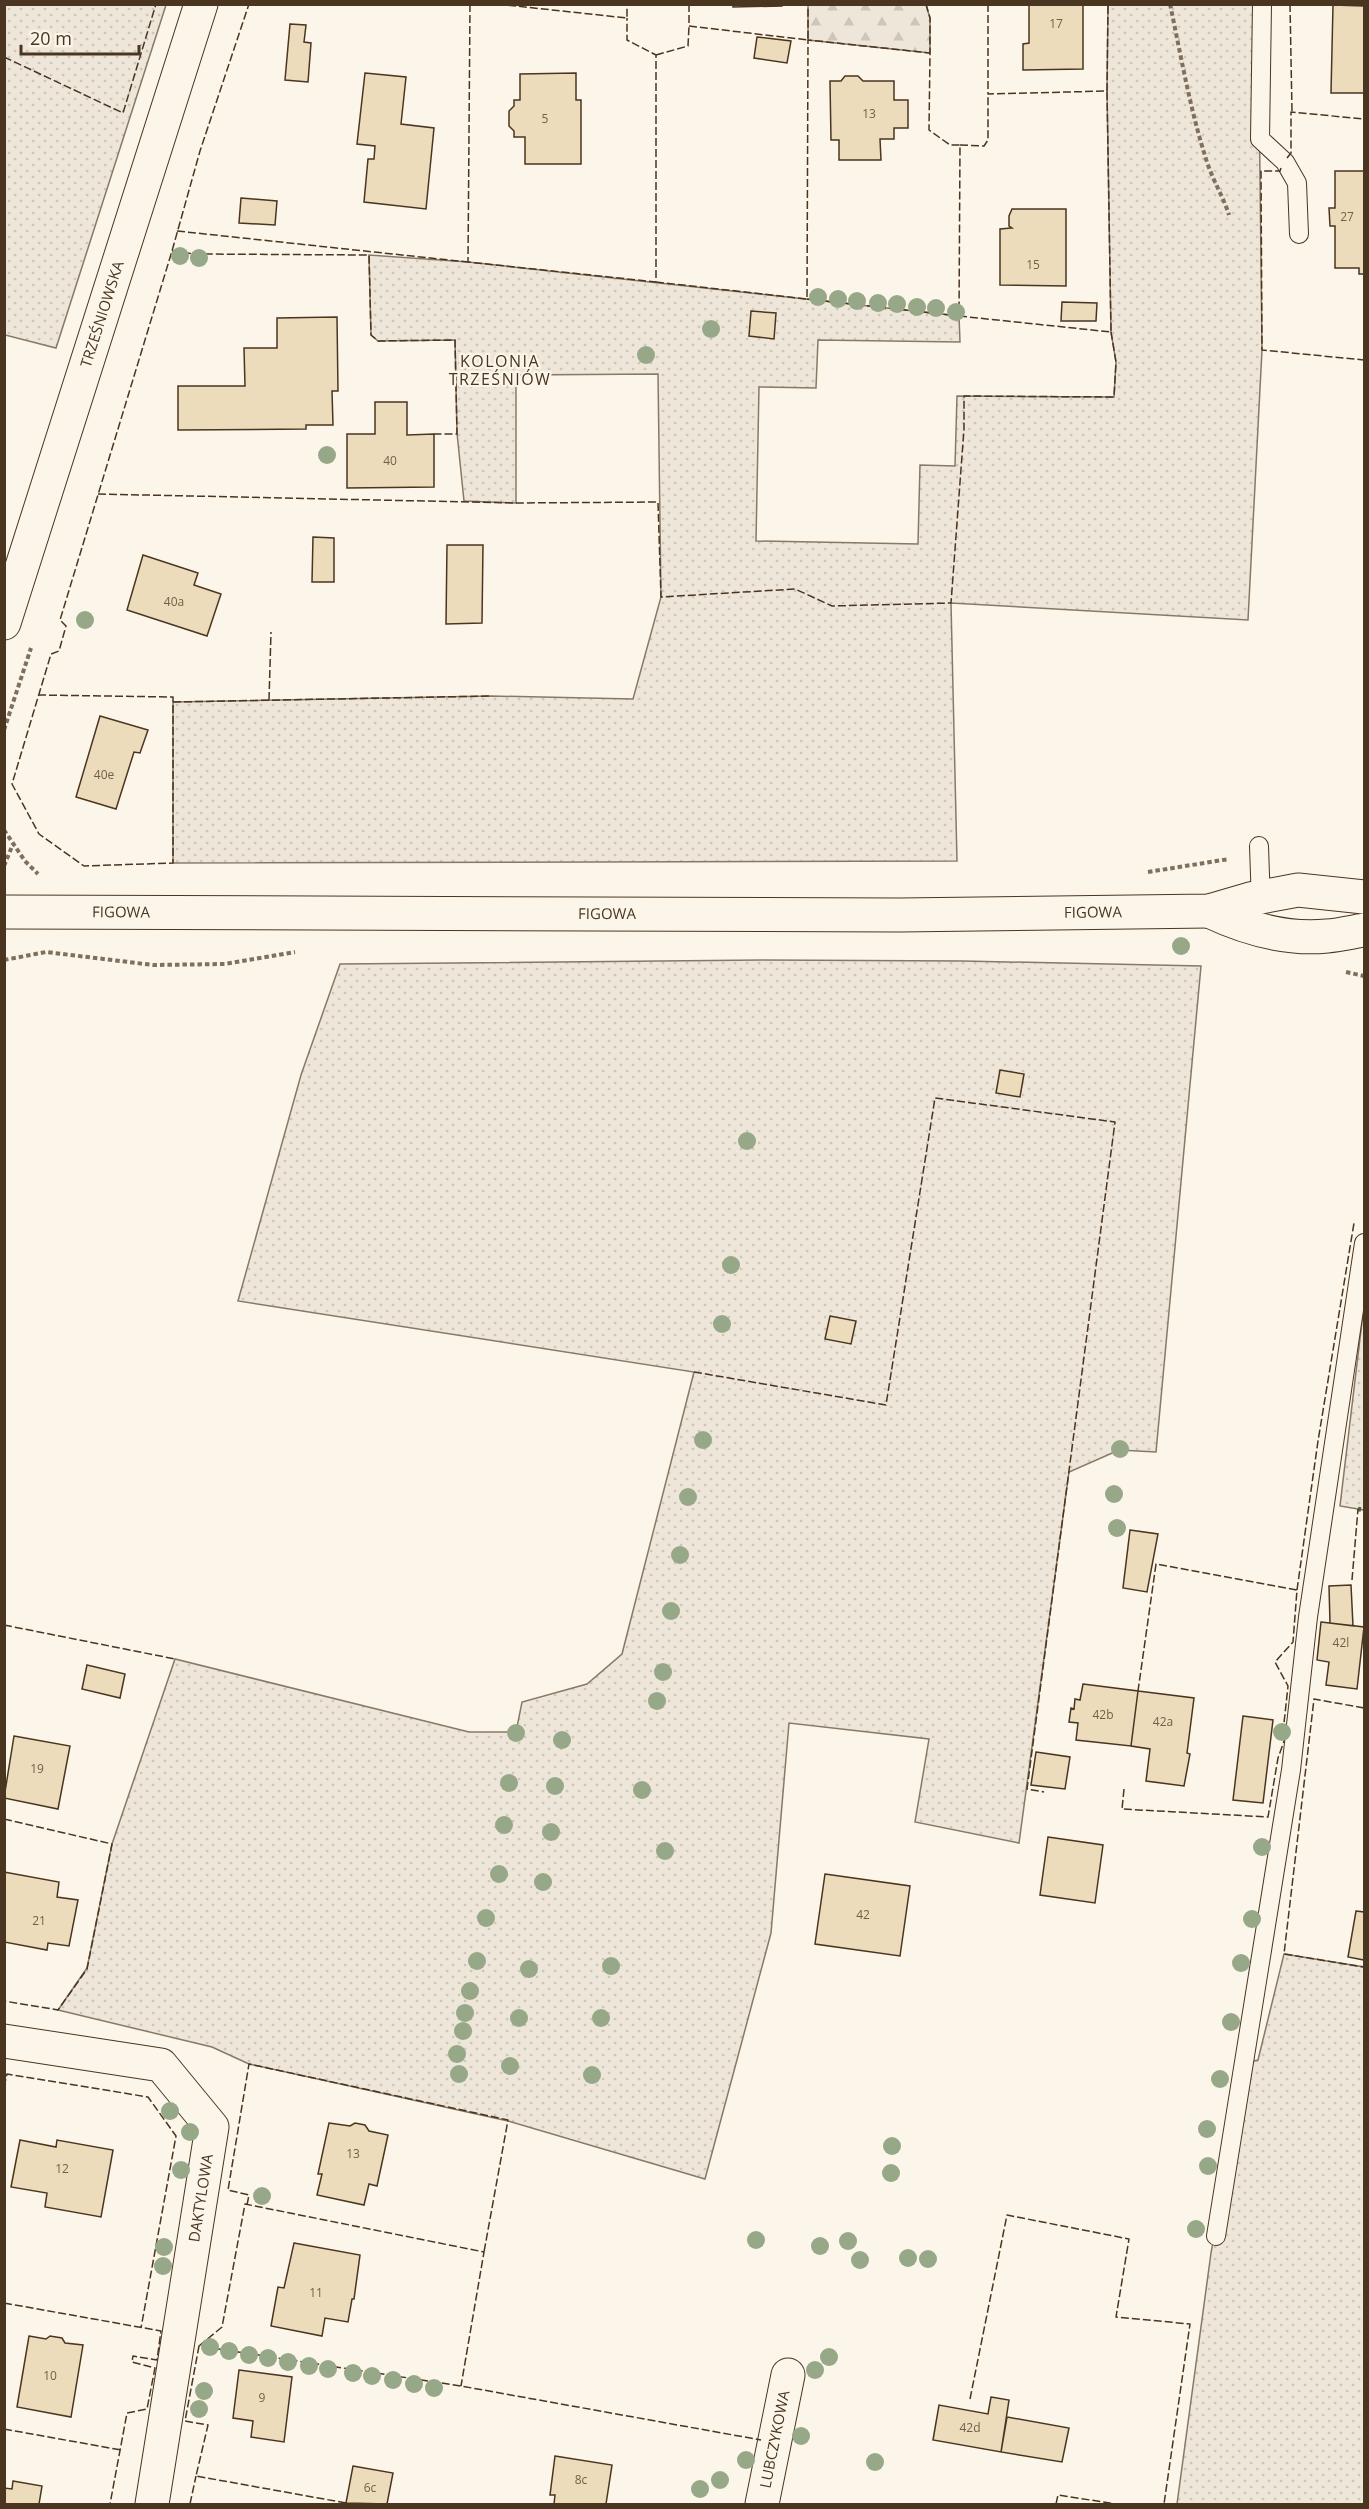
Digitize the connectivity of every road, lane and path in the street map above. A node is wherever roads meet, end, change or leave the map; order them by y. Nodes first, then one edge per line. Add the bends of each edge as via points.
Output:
1 (201, 4) edge
2 (1170, 4) edge
3 (1262, 4) edge
4 (1229, 215) dead end
5 (1299, 234) dead end
6 (4, 623) edge
7 (14, 843) dead end
8 (1259, 846) dead end
9 (4, 866) edge
10 (1261, 897) junction
11 (1365, 897) edge
12 (1209, 911) junction
13 (4, 912) edge
14 (1262, 930) junction
15 (1365, 930) edge
16 (1365, 1243) edge
17 (4, 2041) edge
18 (1216, 2236) dead end
19 (788, 2375) dead end
20 (152, 2505) edge
21 (762, 2505) edge

1 - 6 street, TRZEŚNIOWSKA
2 - 4 path via 1197,130
3 - 5 lane via 1260,139 1285,162 1297,183
7 - 9 path
8 - 10 lane
10 - 11 street via 1298,890
10 - 12 street
10 - 14 lane
12 - 13 street, FIGOWA via 900,915
12 - 14 street
14 - 15 street via 1301,936
16 - 18 lane via 1308,1617 1291,1770
17 - 20 street, DAKTYLOWA via 161,2065 212,2127
19 - 21 street, LUBCZYKOWA

